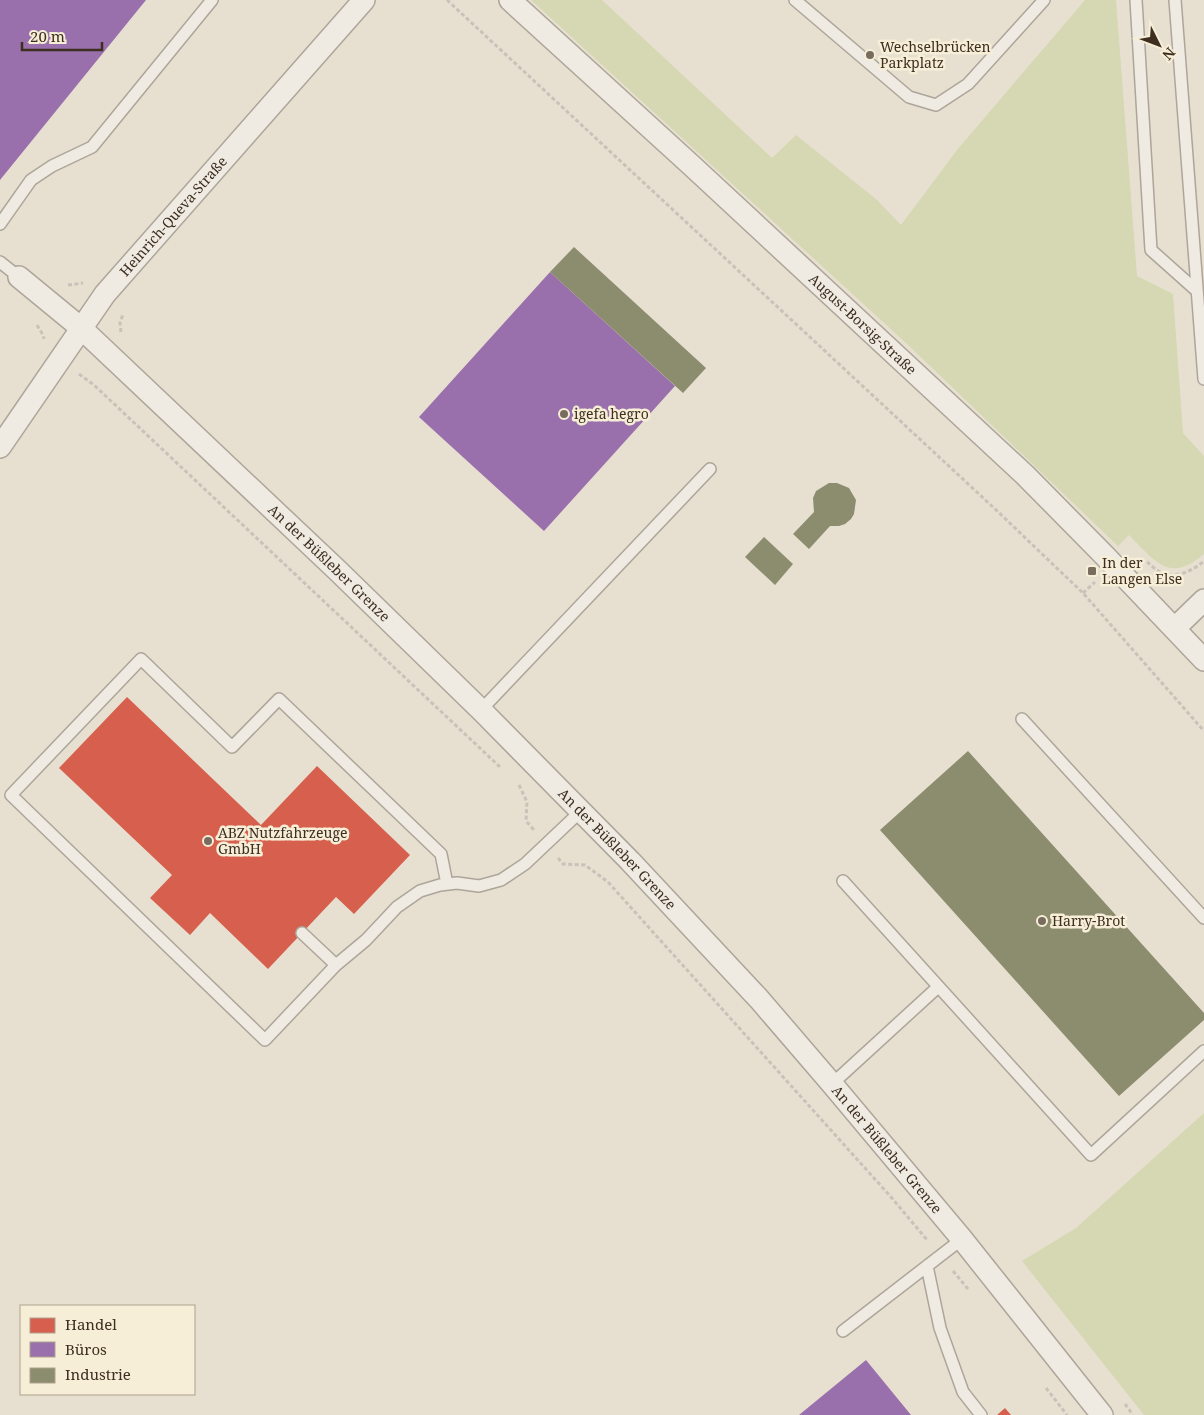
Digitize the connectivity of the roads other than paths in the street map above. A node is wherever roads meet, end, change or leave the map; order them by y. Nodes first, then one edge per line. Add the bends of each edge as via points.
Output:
1 (212, 0) edge
2 (364, 0) edge
3 (510, 0) edge
4 (795, 0) edge
5 (1044, 0) edge
6 (1136, 0) edge
7 (1175, 0) edge
8 (0, 224) edge
9 (0, 262) edge
10 (20, 277) joint
11 (1197, 290) junction
12 (81, 328) junction
13 (1204, 379) edge
14 (0, 447) edge
15 (710, 469) dead end
16 (1204, 600) edge
17 (1175, 628) junction
18 (1204, 660) edge
19 (481, 710) junction
20 (1022, 718) dead end
21 (581, 811) junction
22 (843, 881) dead end
23 (447, 884) junction
24 (1204, 918) edge
25 (302, 933) dead end
26 (336, 965) junction
27 (938, 987) junction
28 (1204, 1051) edge
29 (832, 1084) junction
30 (962, 1239) junction
31 (927, 1266) junction
32 (843, 1331) dead end
33 (981, 1415) edge
34 (1102, 1415) edge

1 - 8 lane via 92,146 31,180
2 - 12 street, Heinrich-Queva-Straße via 105,294
3 - 17 street, August-Borsig-Straße via 1025,475
4 - 5 lane via 908,97 936,105 968,84
6 - 11 lane via 1151,250
7 - 11 lane
9 - 10 lane
10 - 12 street, An der Büßleber Grenze
11 - 13 lane
12 - 14 street, Heinrich-Queva-Straße
12 - 19 street, An der Büßleber Grenze
15 - 19 lane
16 - 17 street
17 - 18 street, August-Borsig-Straße
19 - 21 street, An der Büßleber Grenze
20 - 24 lane
21 - 23 lane via 525,864 501,880 479,886
21 - 29 street, An der Büßleber Grenze via 759,999
22 - 27 lane
23 - 26 lane via 420,892 397,907 366,940
23 - 26 lane via 441,854 278,699 232,747 141,659 11,794 264,1040
25 - 26 lane
27 - 28 lane via 1091,1155
27 - 29 lane
29 - 30 street, An der Büßleber Grenze
30 - 31 lane
30 - 34 street, An der Büßleber Grenze
31 - 32 lane
31 - 33 lane via 940,1328 956,1374 963,1392

